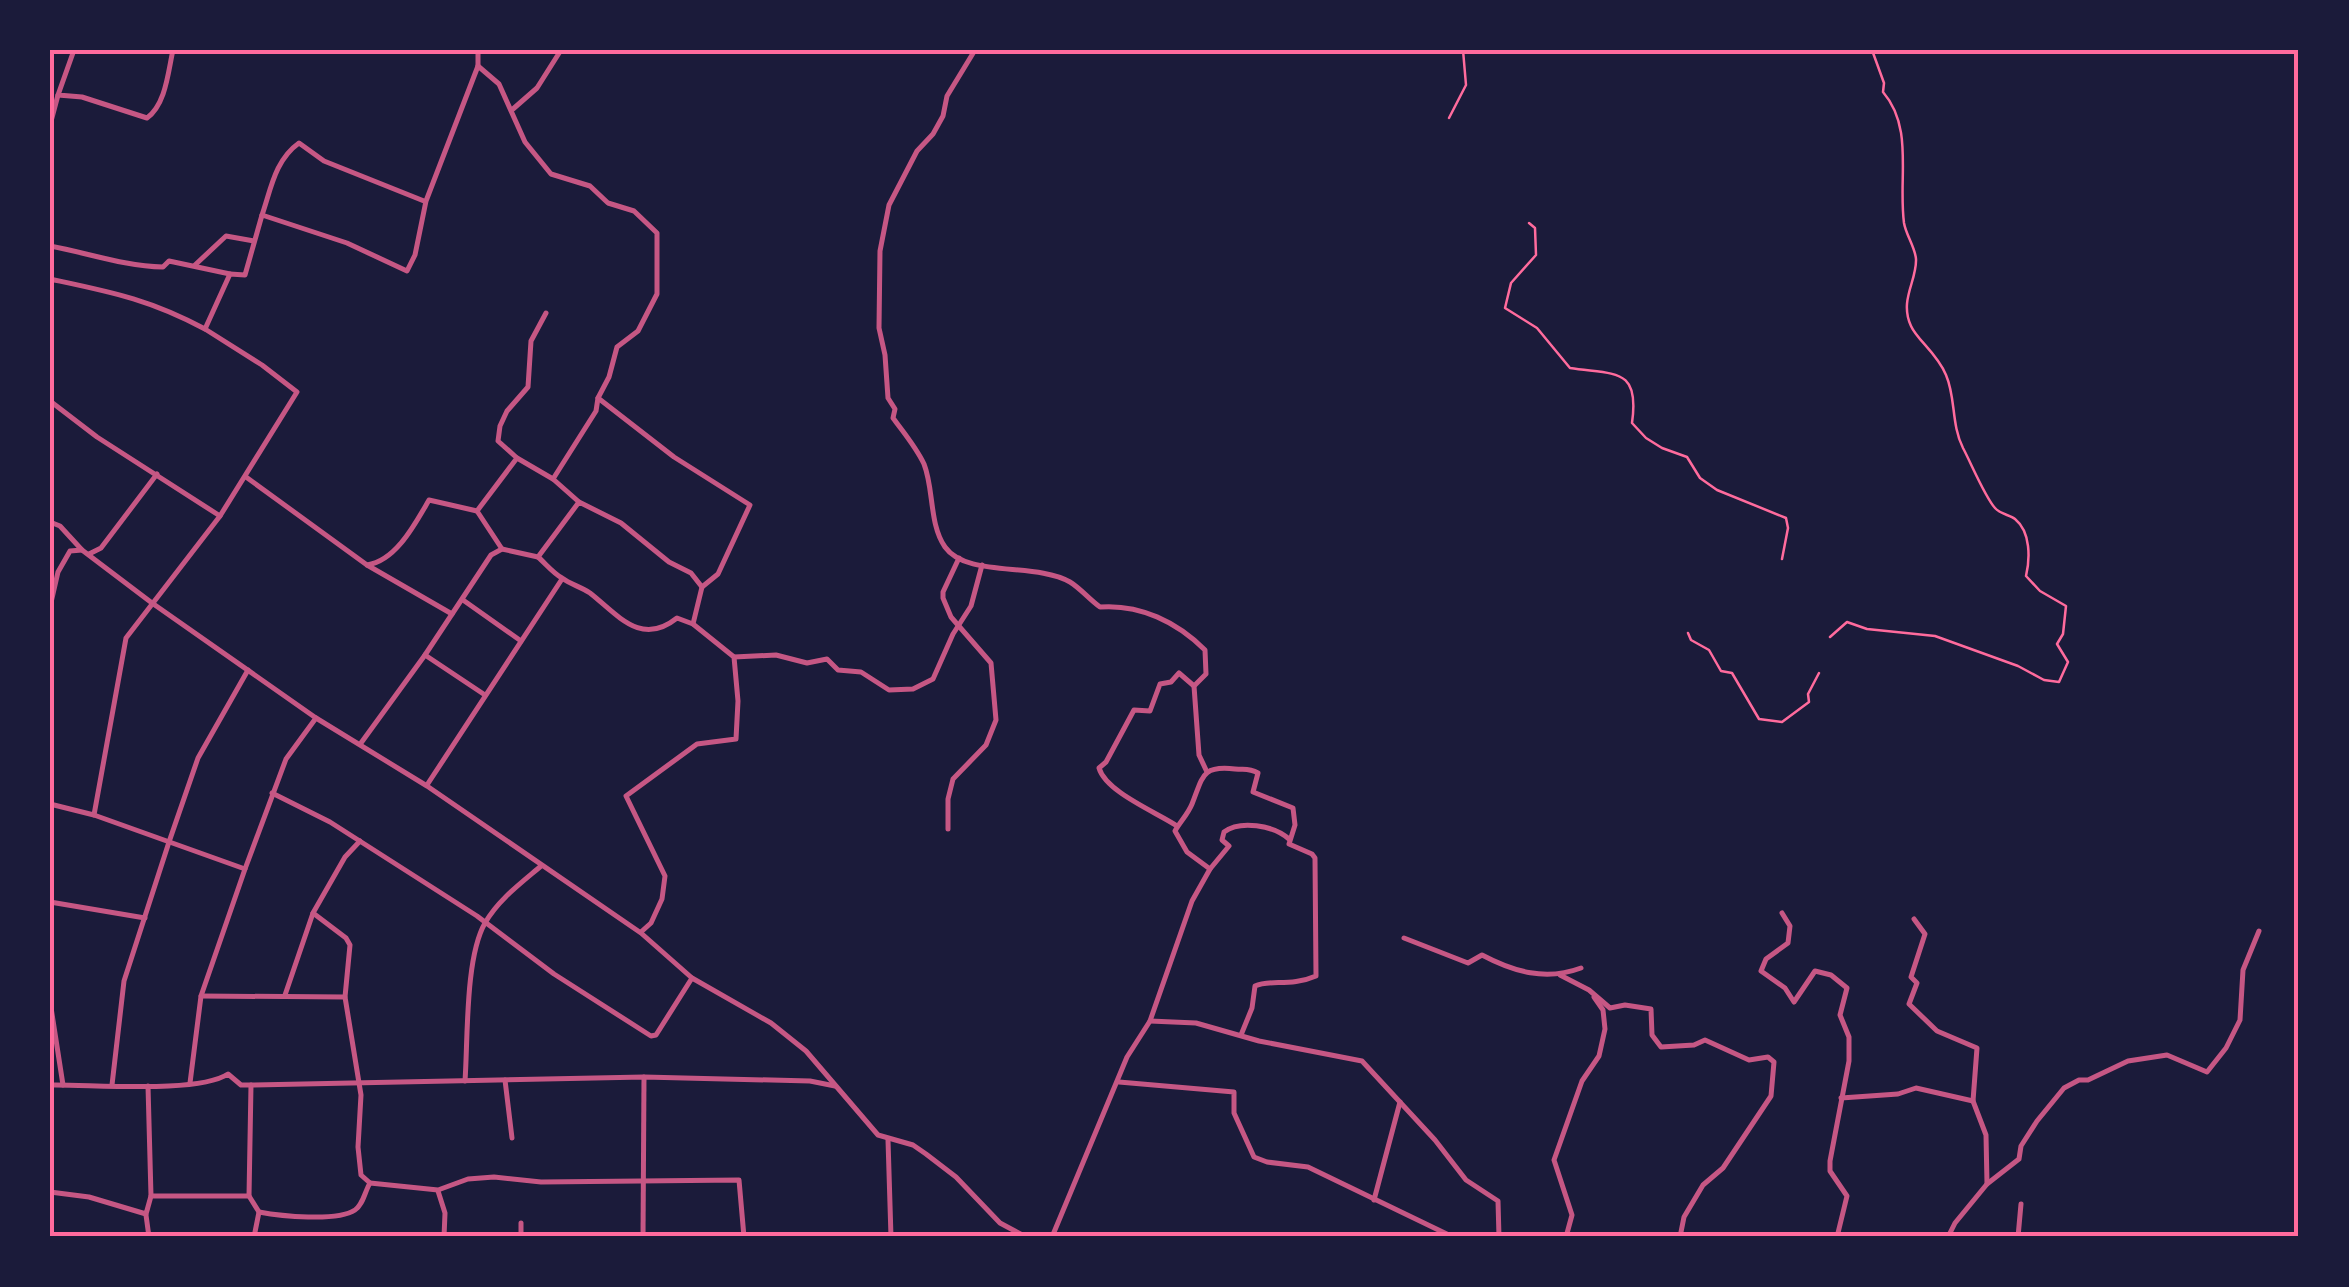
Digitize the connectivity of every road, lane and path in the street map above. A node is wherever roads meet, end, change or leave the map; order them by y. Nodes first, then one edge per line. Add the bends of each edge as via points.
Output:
1 (74, 50) edge
2 (173, 50) edge
3 (478, 50) edge
4 (561, 50) edge
5 (975, 50) edge
6 (1464, 50) edge
7 (1872, 50) edge
8 (478, 66) junction
9 (58, 94) junction
10 (512, 110) junction
11 (1449, 118) dead end
12 (50, 125) edge
13 (426, 201) junction
14 (262, 216) junction
15 (1529, 223) dead end
16 (254, 241) junction
17 (50, 246) edge
18 (195, 265) junction
19 (230, 274) junction
20 (50, 280) edge
21 (546, 313) dead end
22 (205, 330) junction
23 (598, 398) junction
24 (50, 400) edge
25 (517, 458) junction
26 (156, 474) junction
27 (246, 477) junction
28 (553, 480) junction
29 (579, 502) junction
30 (477, 512) junction
31 (220, 516) junction
32 (50, 522) edge
33 (502, 549) junction
34 (86, 552) junction
35 (538, 558) junction
36 (959, 558) junction
37 (1782, 559) dead end
38 (367, 565) junction
39 (982, 565) junction
40 (562, 579) junction
41 (702, 587) junction
42 (463, 600) junction
43 (152, 603) junction
44 (50, 607) edge
45 (452, 614) junction
46 (693, 624) junction
47 (958, 625) junction
48 (1688, 633) dead end
49 (1830, 637) dead end
50 (521, 640) junction
51 (426, 655) junction
52 (734, 657) junction
53 (248, 670) junction
54 (1819, 673) dead end
55 (1194, 686) junction
56 (486, 696) junction
57 (316, 718) junction
58 (362, 743) junction
59 (1207, 772) junction
60 (427, 786) junction
61 (272, 794) junction
62 (50, 804) edge
63 (94, 815) junction
64 (1177, 826) junction
65 (948, 829) dead end
66 (1289, 839) junction
67 (360, 841) junction
68 (169, 842) junction
69 (541, 866) junction
70 (245, 869) junction
71 (1210, 869) junction
72 (50, 902) edge
73 (312, 913) junction
74 (1782, 914) dead end
75 (145, 918) junction
76 (1914, 919) dead end
77 (484, 925) junction
78 (2259, 931) dead end
79 (640, 932) junction
80 (1404, 938) dead end
81 (1581, 968) dead end
82 (1560, 975) junction
83 (692, 978) junction
84 (1589, 990) junction
85 (201, 996) junction
86 (284, 996) junction
87 (346, 997) junction
88 (50, 1001) edge
89 (1150, 1021) junction
90 (1242, 1035) junction
91 (644, 1076) junction
92 (505, 1080) junction
93 (465, 1081) junction
94 (1118, 1082) junction
95 (190, 1083) junction
96 (360, 1084) junction
97 (50, 1085) edge
98 (63, 1085) junction
99 (112, 1085) junction
100 (252, 1085) junction
101 (148, 1086) junction
102 (835, 1086) junction
103 (1840, 1098) junction
104 (1973, 1101) junction
105 (1400, 1102) junction
106 (512, 1138) dead end
107 (888, 1140) junction
108 (642, 1180) junction
109 (370, 1183) junction
110 (1987, 1184) junction
111 (438, 1190) junction
112 (50, 1192) edge
113 (150, 1196) junction
114 (249, 1196) junction
115 (1374, 1200) junction
116 (2021, 1204) dead end
117 (259, 1212) junction
118 (146, 1214) junction
119 (521, 1222) dead end
120 (150, 1237) edge
121 (254, 1237) edge
122 (444, 1237) edge
123 (521, 1237) edge
124 (644, 1237) edge
125 (744, 1237) edge
126 (890, 1237) edge
127 (1026, 1237) edge
128 (1052, 1237) edge
129 (1453, 1237) edge
130 (1499, 1237) edge
131 (1566, 1237) edge
132 (1680, 1237) edge
133 (1837, 1237) edge
134 (1948, 1237) edge
135 (2018, 1237) edge

1 - 9 street
2 - 9 street via 162,99 147,118
3 - 8 street
4 - 10 street via 537,88
5 - 36 street via 944,116 888,204 878,290 894,418 925,466 944,546
6 - 11 path via 1466,85
7 - 49 path via 1902,129 1904,224 1916,259 1906,293 1911,326 1948,378 1954,431 1996,509 2024,530 2026,576 2066,606 2057,644 2068,662 2058,682 1935,636 1847,622
8 - 10 street
8 - 13 street
9 - 12 street
10 - 23 street via 525,142 551,174 590,186 657,232 657,294 638,331 617,346
13 - 14 street via 324,161 299,144 278,167
13 - 14 street via 407,271
14 - 16 street
15 - 37 path via 1536,255 1510,282 1504,308 1537,328 1570,368 1629,382 1632,423 1646,438 1687,456 1700,478 1718,490 1786,518
16 - 18 street via 226,236
16 - 19 street via 245,275
17 - 18 street via 148,267 163,268 168,261
18 - 19 street
19 - 22 street
20 - 22 street via 135,297
21 - 25 street via 531,341 528,387 500,426 498,442
22 - 27 street via 296,392
23 - 28 street
23 - 41 street via 750,504 718,574
24 - 26 street
25 - 28 street
25 - 30 street
26 - 31 street
26 - 34 street via 100,548
27 - 31 street
27 - 38 street
28 - 29 street
29 - 35 street
29 - 41 street via 621,523
30 - 33 street
30 - 38 street via 429,500 388,556
31 - 43 street
32 - 34 street
33 - 35 street
33 - 42 street via 491,555
34 - 43 street
34 - 44 street via 70,551
35 - 40 street
36 - 39 street
36 - 47 street via 942,592
38 - 45 street
39 - 47 street via 971,606
39 - 55 street via 1070,582 1100,607 1140,610 1180,629 1205,650 1206,674
40 - 46 street via 625,623 648,630 664,629 677,618
40 - 50 street
41 - 46 street
42 - 45 street
42 - 50 street
43 - 53 street
43 - 63 street via 126,638
45 - 51 street
46 - 52 street
47 - 52 street via 932,678 914,689 889,690 862,672 838,670 826,658 807,663 776,655
47 - 65 street via 991,663 996,720 986,745 954,779
48 - 54 path via 1710,650 1721,671 1732,673 1759,719 1782,722 1808,702
50 - 56 street
51 - 56 street
51 - 58 street
52 - 79 street via 736,739 697,744 626,796 665,876 662,899
53 - 57 street
53 - 68 street via 198,758
55 - 59 street via 1199,756
55 - 64 street via 1180,673 1160,684 1150,711 1134,710 1099,768 1130,800
56 - 60 street
57 - 58 street
57 - 61 street via 286,758
58 - 60 street
59 - 64 street
59 - 66 street via 1258,773 1253,792 1293,808
60 - 69 street
61 - 67 street
61 - 70 street
62 - 63 street
63 - 68 street
64 - 71 street via 1187,852
66 - 71 street via 1270,826 1228,828 1222,840 1229,846
66 - 90 street via 1315,858 1316,976 1300,984 1260,982
67 - 73 street
67 - 77 street
68 - 70 street
68 - 75 street
69 - 77 street
69 - 79 street
70 - 85 street
71 - 89 street
72 - 75 street
73 - 86 street
73 - 87 street via 350,944
74 - 103 street via 1790,926 1788,943 1761,970 1794,1002 1815,970 1847,988 1840,1015 1849,1061
75 - 99 street via 124,981
76 - 104 street via 1925,934 1909,1004 1936,1031 1977,1048
77 - 83 street via 651,1036
77 - 93 street via 472,974
78 - 110 street via 2243,970 2240,1020 2207,1072 2168,1056 2079,1080 2038,1120 2019,1158
79 - 83 street
80 - 82 street via 1468,963 1482,955 1504,967
81 - 82 street
82 - 84 street
83 - 102 street via 771,1023
84 - 131 street via 1603,1010 1605,1029 1556,1146 1556,1175 1572,1215
84 - 132 street via 1610,1008 1650,1009 1652,1035 1661,1046 1705,1040 1749,1060 1774,1062 1771,1096 1704,1186
85 - 86 street
85 - 95 street
86 - 87 street
87 - 96 street
88 - 98 street
89 - 90 street
89 - 94 street
90 - 105 street via 1366,1063
91 - 92 street
91 - 102 street
91 - 108 street
92 - 93 street
92 - 106 street
93 - 96 street
94 - 115 street via 1234,1092 1234,1113 1254,1157 1308,1167
94 - 128 street
95 - 100 street via 228,1074
95 - 101 street
96 - 100 street
96 - 109 street via 358,1146 361,1175
97 - 98 street
98 - 99 street
99 - 101 street
100 - 114 street
101 - 113 street
102 - 107 street
103 - 104 street via 1916,1088
103 - 133 street via 1830,1171 1848,1196
104 - 110 street via 1986,1135
105 - 115 street
105 - 130 street via 1466,1180 1498,1201
107 - 126 street
107 - 127 street via 926,1154 1000,1222
108 - 111 street via 494,1177
108 - 124 street
108 - 125 street via 739,1180
109 - 111 street
109 - 117 street via 350,1212
110 - 134 street
111 - 122 street
112 - 118 street
113 - 114 street
113 - 118 street
114 - 117 street
115 - 129 street
116 - 135 street
117 - 121 street
118 - 120 street
119 - 123 street

